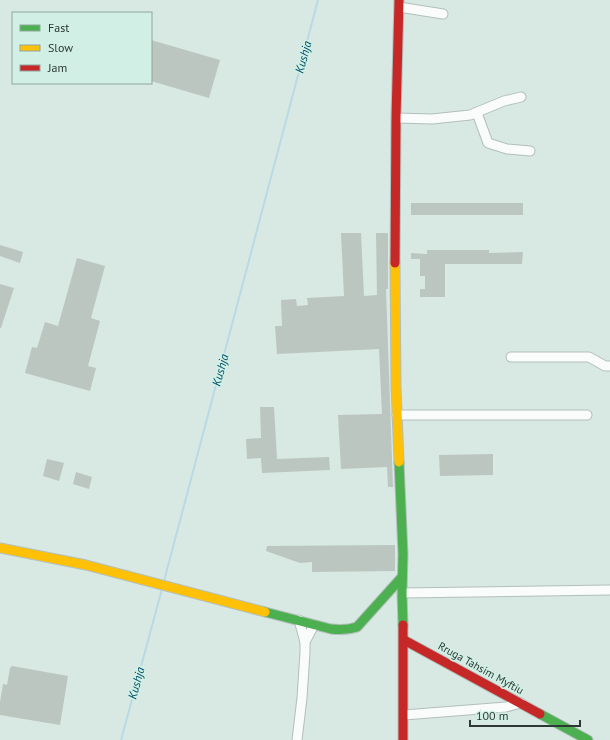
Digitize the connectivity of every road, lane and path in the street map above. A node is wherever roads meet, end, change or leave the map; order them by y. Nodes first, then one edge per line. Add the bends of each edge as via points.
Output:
1 (399, 4) edge
2 (443, 14) dead end
3 (521, 97) dead end
4 (476, 113) junction
5 (396, 118) junction
6 (530, 151) dead end
7 (511, 357) dead end
8 (610, 366) edge
9 (397, 415) junction
10 (587, 416) dead end
11 (0, 548) edge
12 (402, 577) junction
13 (610, 590) edge
14 (402, 593) junction
15 (299, 620) junction
16 (314, 625) junction
17 (404, 640) junction
18 (305, 642) junction
19 (521, 703) junction
20 (404, 715) junction
21 (297, 740) edge
22 (403, 740) edge
23 (588, 740) edge

1 - 2 street
1 - 5 street
3 - 4 street
4 - 5 street via 432,119
4 - 6 street via 488,143 507,149
5 - 9 street
7 - 8 street via 590,357 605,366
9 - 10 street
9 - 12 street via 402,512
11 - 15 street via 86,565
12 - 14 street
12 - 16 street via 357,627 341,630
13 - 14 street
14 - 17 street
15 - 16 street
15 - 18 street
16 - 18 street
17 - 19 street, Rruga Tahsim Myftiu
17 - 20 street
18 - 21 street
19 - 20 street via 506,708
19 - 23 street, Rruga Tahsim Myftiu
20 - 22 street

